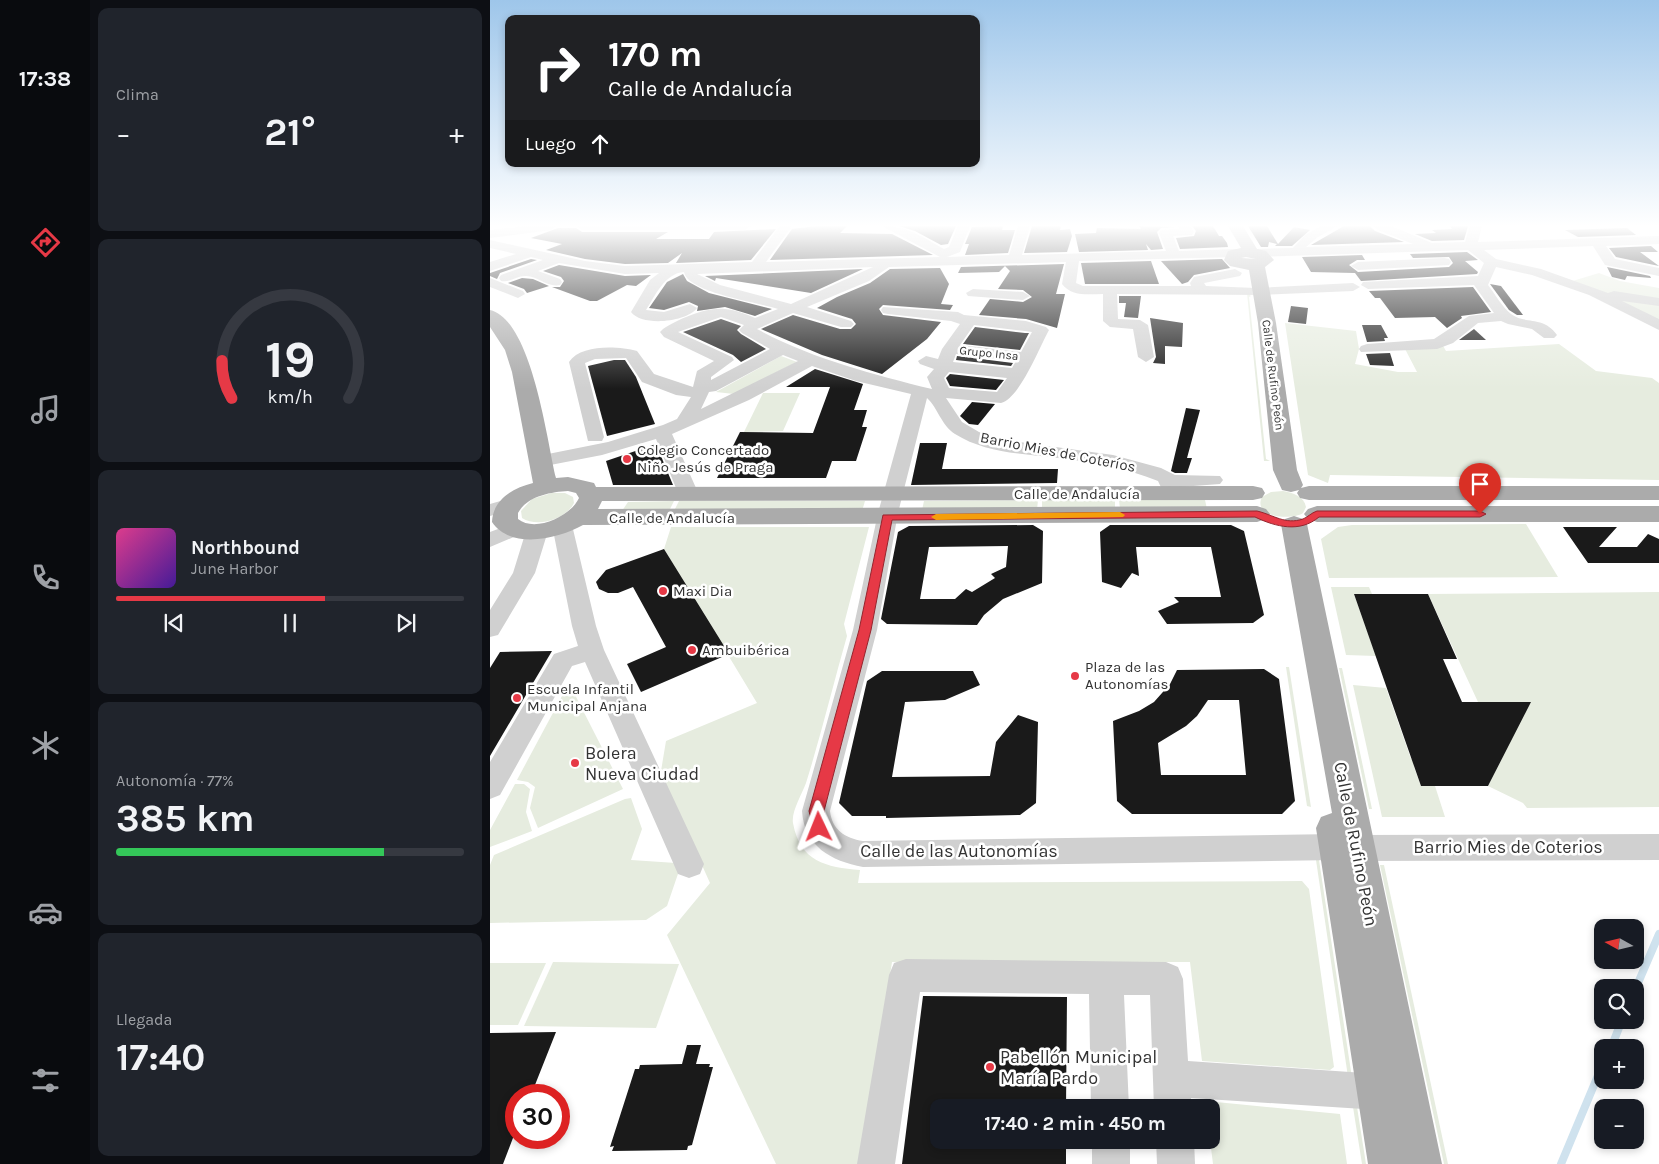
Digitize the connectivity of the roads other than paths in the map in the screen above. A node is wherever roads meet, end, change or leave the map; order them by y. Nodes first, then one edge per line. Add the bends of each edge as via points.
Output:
1 (551, 280) edge
2 (660, 280) edge
3 (698, 280) edge
4 (765, 280) edge
5 (860, 280) edge
6 (1070, 280) edge
7 (1199, 280) edge
8 (1254, 280) edge
9 (1423, 280) edge
10 (1476, 280) edge
11 (1482, 280) edge
12 (1560, 280) edge
13 (490, 282) edge
14 (555, 282) dead end
15 (1425, 283) junction
16 (1368, 285) dead end
17 (759, 287) junction
18 (1353, 287) dead end
19 (716, 289) junction
20 (1110, 291) junction
21 (1200, 291) junction
22 (1257, 291) junction
23 (1594, 292) junction
24 (973, 293) dead end
25 (518, 294) dead end
26 (1003, 295) junction
27 (1023, 296) dead end
28 (1659, 302) edge
29 (791, 309) junction
30 (888, 310) dead end
31 (490, 316) edge
32 (1504, 316) junction
33 (962, 318) junction
34 (681, 320) junction
35 (986, 322) junction
36 (755, 324) junction
37 (846, 324) dead end
38 (1659, 325) edge
39 (1549, 335) dead end
40 (954, 342) junction
41 (782, 349) junction
42 (1367, 349) dead end
43 (1031, 350) junction
44 (1146, 357) dead end
45 (810, 360) junction
46 (926, 361) dead end
47 (1018, 374) junction
48 (930, 379) junction
49 (698, 398) junction
50 (714, 408) junction
51 (685, 420) junction
52 (662, 431) junction
53 (595, 437) dead end
54 (540, 461) junction
55 (1213, 480) dead end
56 (1170, 484) junction
57 (546, 486) junction
58 (686, 488) dead end
59 (1659, 492) edge
60 (590, 494) junction
61 (1285, 504) junction
62 (893, 506) junction
63 (1659, 514) edge
64 (570, 521) junction
65 (505, 522) edge
66 (490, 629) edge
67 (592, 650) junction
68 (490, 787) edge
69 (1659, 847) edge
70 (1347, 848) junction
71 (689, 864) dead end
72 (1106, 978) junction
73 (1380, 1092) junction
74 (1172, 1093) edge
75 (1110, 1099) edge
76 (1111, 1149) edge
77 (1175, 1149) edge
78 (876, 1164) edge
79 (1112, 1164) edge
80 (1176, 1164) edge
81 (1392, 1164) edge
82 (1418, 1164) edge

1 - 14 street
2 - 34 street via 638,311 645,316
3 - 19 street
4 - 17 street
5 - 29 street
6 - 20 street via 1070,286 1084,290
7 - 21 street
8 - 22 main road, Calle de Rufino Peón
9 - 15 street
10 - 15 street
11 - 32 street via 1481,285
12 - 23 street
13 - 25 street
15 - 16 street
17 - 19 street via 729,293
17 - 29 street
18 - 22 street
19 - 34 street via 704,303
20 - 21 street
20 - 44 street via 1111,321 1140,325
21 - 22 street
22 - 61 main road, Calle de Rufino Peón via 1274,465
23 - 28 street
23 - 38 street
24 - 26 street
26 - 27 street
26 - 35 street
29 - 36 street
29 - 37 street
30 - 33 street
31 - 54 main road via 506,334 517,354
32 - 39 street via 1537,325
32 - 42 street via 1474,319 1437,344
33 - 35 street, Grupo Insa
33 - 40 street, Grupo Insa
34 - 36 street via 723,312
34 - 49 street via 668,334 726,360 703,375
35 - 43 street, Grupo Insa via 1041,330
36 - 41 street via 748,329 749,332
40 - 43 street, Grupo Insa
40 - 48 street, Grupo Insa
41 - 45 street
41 - 49 street
43 - 47 street, Grupo Insa
45 - 48 street via 862,378
45 - 50 street
46 - 48 street, Grupo Insa
47 - 48 street, Grupo Insa
47 - 48 street, Grupo Insa via 1001,398 943,393
48 - 56 street, Barrio Mies de Coteríos via 933,394 951,421 976,437 1019,448 1123,464
48 - 62 street
49 - 50 street
49 - 51 street
49 - 53 street via 648,378 631,354 581,358 577,362
50 - 51 street
51 - 52 street
52 - 54 street via 598,451
52 - 58 street
54 - 57 main road
55 - 56 street, Barrio Mies de Coteríos
56 - 61 main road, Calle de Andalucía
56 - 62 main road, Calle de Andalucía
57 - 60 main road via 574,485
57 - 65 main road via 525,494
59 - 61 main road
60 - 62 main road, Calle de Andalucía
60 - 64 main road via 589,505
61 - 62 main road, Calle de Andalucía
61 - 63 main road
61 - 70 main road, Calle de Rufino Peón
62 - 64 main road, Calle de Andalucía
62 - 70 street, Calle de las Autonomías via 865,630 816,811 819,827 836,846 863,854
64 - 65 main road, Calle de Andalucía
64 - 67 street via 576,590
65 - 66 street via 531,556
67 - 68 street via 563,660
67 - 71 street
69 - 70 street, Barrio Mies de Coterios
70 - 73 main road, Calle de Rufino Peón
70 - 82 main road, Calle de Rufino Peón
72 - 74 street via 1166,979
72 - 75 street
72 - 78 street via 906,975
73 - 74 street
73 - 81 main road, Calle de Rufino Peón
76 - 79 street
77 - 80 street

